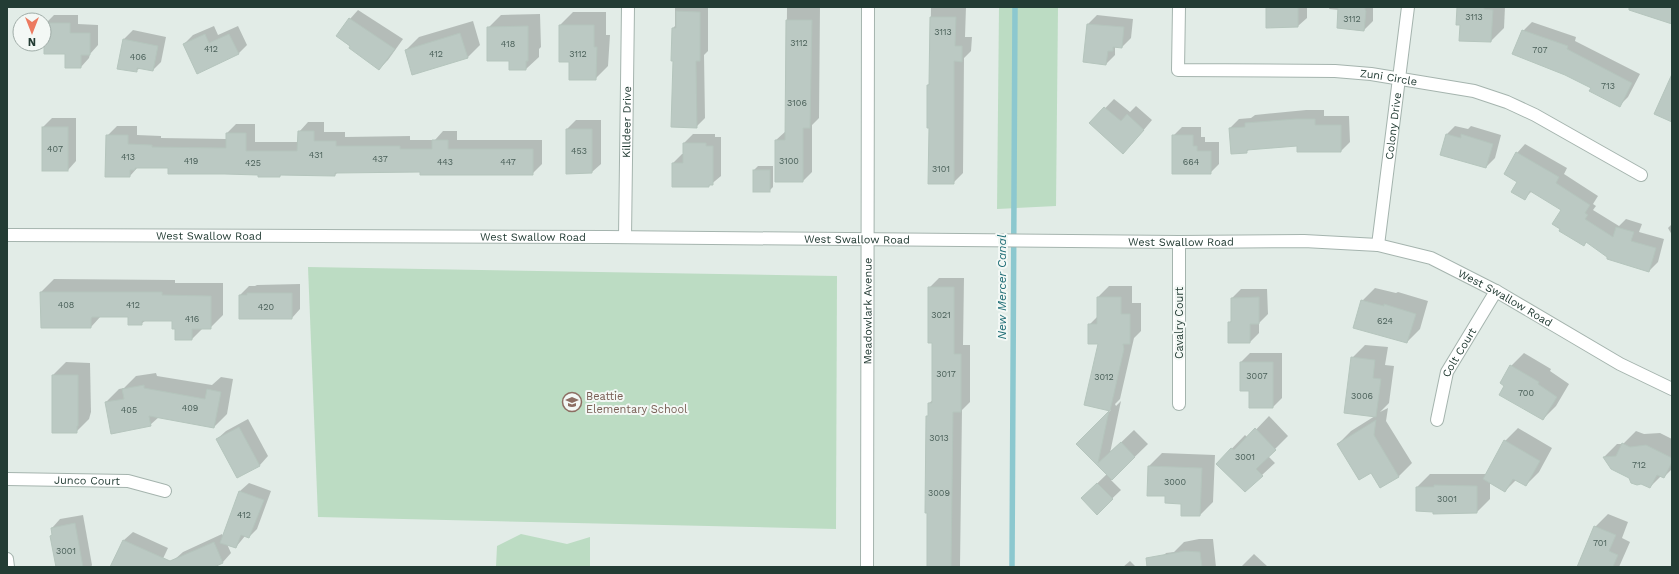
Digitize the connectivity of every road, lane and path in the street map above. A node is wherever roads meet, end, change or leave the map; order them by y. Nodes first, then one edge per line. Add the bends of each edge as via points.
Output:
1 (628, 7) edge
2 (868, 7) edge
3 (1179, 7) edge
4 (1408, 7) edge
5 (1399, 78) junction
6 (1641, 175) dead end
7 (7, 235) edge
8 (625, 237) junction
9 (868, 240) junction
10 (1180, 242) junction
11 (1378, 245) junction
12 (1496, 291) junction
13 (1672, 390) edge
14 (1178, 404) dead end
15 (1437, 420) dead end
16 (7, 478) edge
17 (165, 491) dead end
18 (7, 560) edge
19 (8, 567) edge
20 (867, 567) edge

1 - 8 street, Killdeer Drive
2 - 9 street, Meadowlark Avenue
3 - 5 street, Zuni Circle via 1178,70 1335,71
4 - 5 street, Colony Drive
5 - 6 street, Zuni Circle via 1474,91 1508,102 1535,114
5 - 11 street, Colony Drive
7 - 8 street, West Swallow Road
8 - 9 street, West Swallow Road
9 - 10 street, West Swallow Road
9 - 20 street, Meadowlark Avenue
10 - 11 street, West Swallow Road via 1304,241
10 - 14 street, Cavalry Court
11 - 12 street, West Swallow Road via 1431,258
12 - 13 street, West Swallow Road via 1620,364
12 - 15 street, Colt Court via 1447,372
16 - 17 street, Junco Court via 128,481
18 - 19 street

